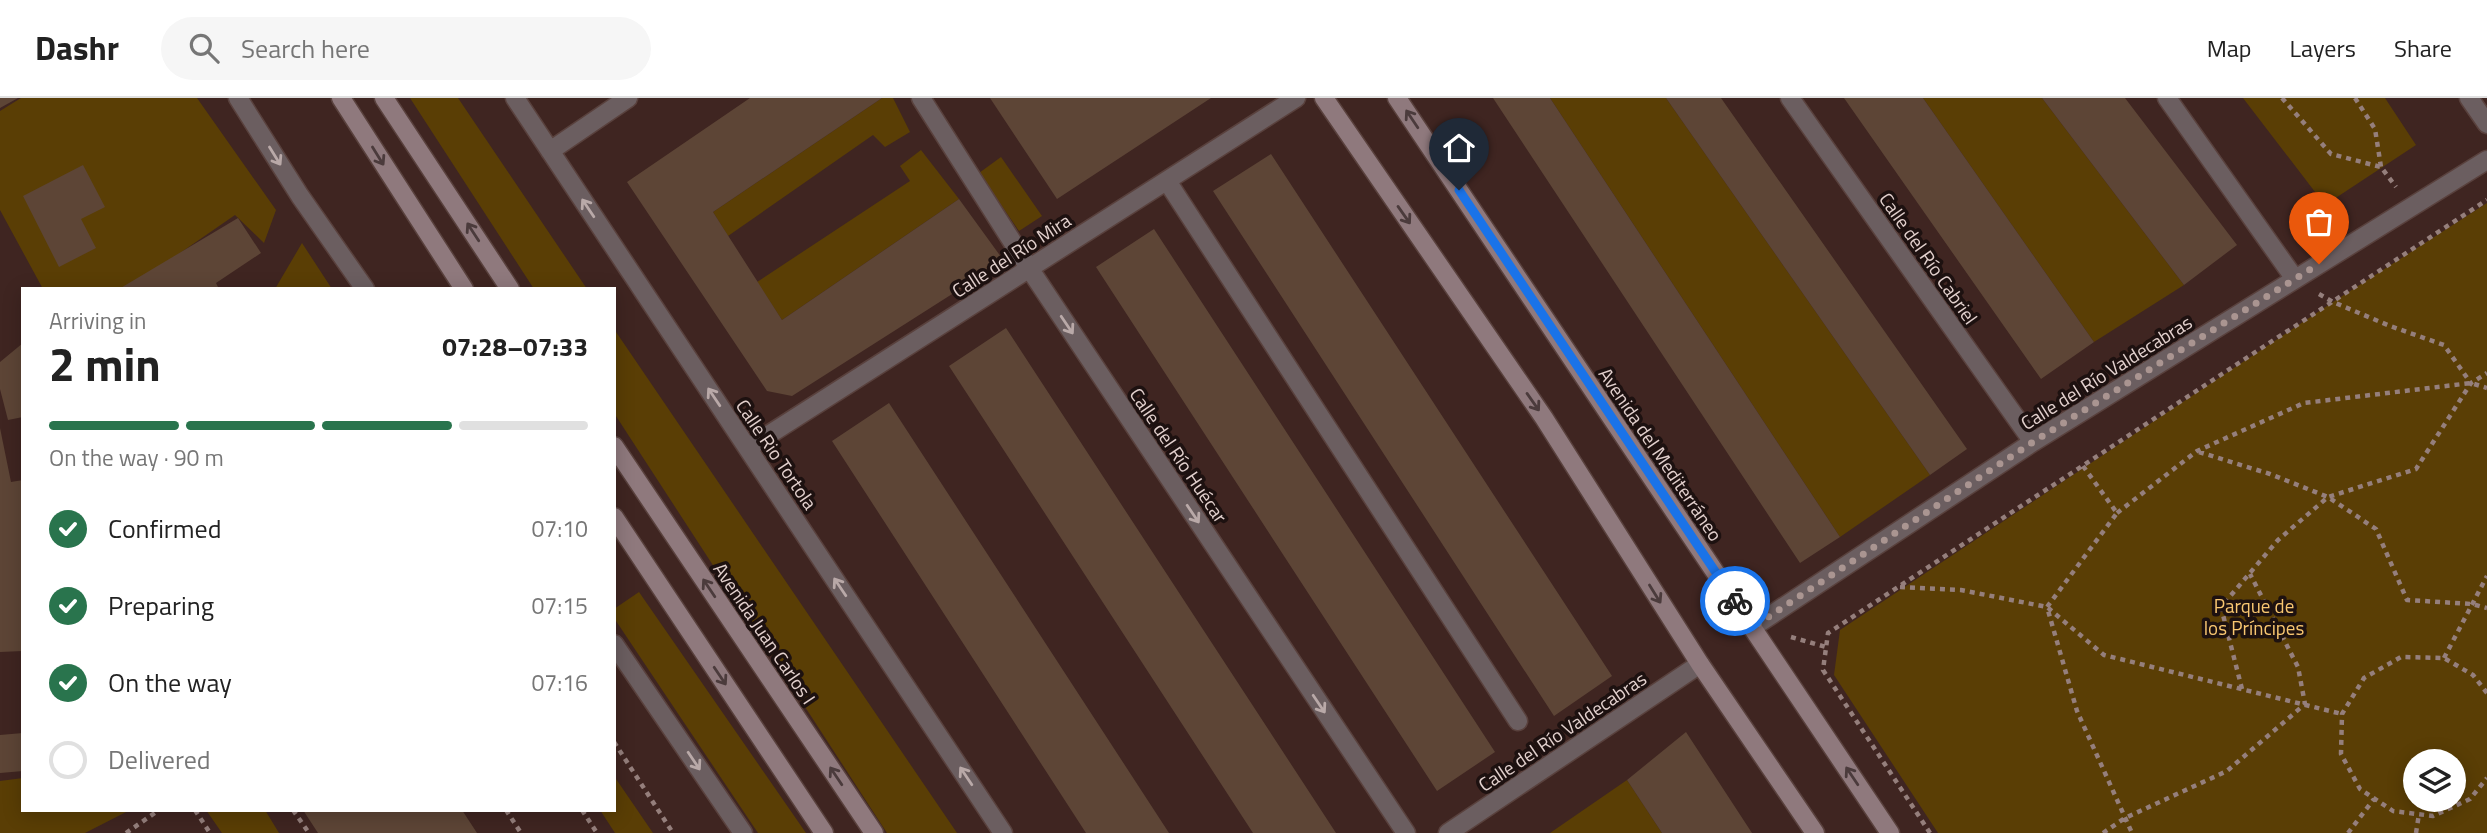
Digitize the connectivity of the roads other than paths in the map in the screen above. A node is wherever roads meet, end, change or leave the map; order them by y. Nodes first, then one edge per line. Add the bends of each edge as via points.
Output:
1 (238, 98) edge
2 (341, 98) edge
3 (384, 98) edge
4 (515, 98) edge
5 (628, 98) edge
6 (921, 98) edge
7 (1296, 98) edge
8 (1324, 98) edge
9 (1397, 98) edge
10 (1790, 98) edge
11 (2167, 98) edge
12 (2469, 98) edge
13 (2487, 124) edge
14 (550, 151) junction
15 (2487, 160) edge
16 (1167, 181) junction
17 (1029, 268) junction
18 (2295, 279) junction
19 (364, 287) edge
20 (463, 287) edge
21 (509, 287) edge
22 (2033, 442) junction
23 (748, 448) junction
24 (618, 452) edge
25 (616, 520) edge
26 (1753, 627) junction
27 (616, 648) edge
28 (1699, 664) junction
29 (1518, 721) dead end
30 (743, 833) edge
31 (824, 833) edge
32 (874, 833) edge
33 (1003, 833) edge
34 (1406, 833) edge
35 (1448, 833) edge
36 (1815, 833) edge
37 (1890, 833) edge

1 -> 19 street
2 -> 20 street
21 -> 3 street
4 - 14 street, Calle Rio Tortola
5 - 14 street
6 - 17 street, Calle del Río Huécar
7 - 16 street, Calle del Río Mira
8 -> 28 street via 1544,418
26 -> 9 street, Avenida del Mediterráneo
10 - 22 street, Calle del Río Cabriel
11 - 18 street
12 - 13 street
23 -> 14 street, Calle Rio Tortola
15 - 18 street, Calle del Río Valdecabras
16 - 17 street, Calle del Río Mira
16 - 29 street
17 - 23 street, Calle del Río Mira
17 -> 34 street, Calle del Río Huécar
18 - 22 street, Calle del Río Valdecabras
22 - 26 street, Calle del Río Valdecabras
33 -> 23 street, Calle Rio Tortola
32 -> 24 street, Avenida Juan Carlos I
25 -> 31 street
37 -> 26 street, Avenida del Mediterráneo
27 -> 30 street
28 - 35 street, Calle del Río Valdecabras
28 - 36 street

